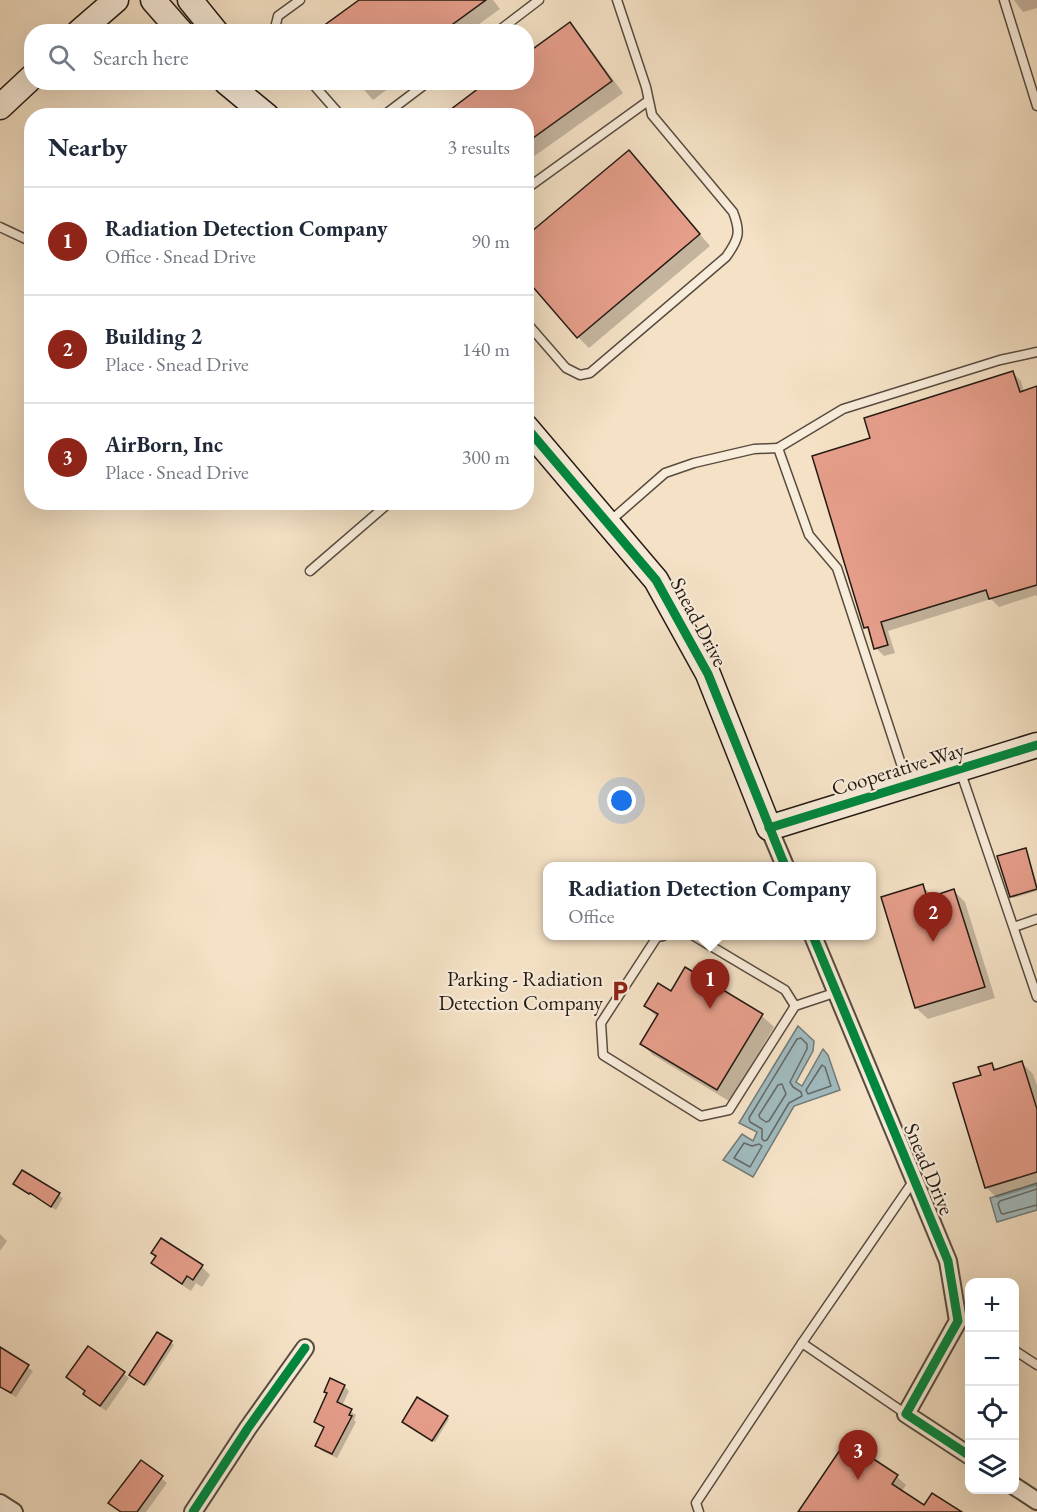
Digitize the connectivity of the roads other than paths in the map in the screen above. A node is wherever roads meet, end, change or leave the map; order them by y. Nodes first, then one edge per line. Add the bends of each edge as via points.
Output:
1 (116, 0) edge
2 (153, 0) edge
3 (190, 0) edge
4 (300, 0) edge
5 (539, 0) edge
6 (617, 0) edge
7 (1004, 0) edge
8 (89, 24) edge
9 (174, 24) edge
10 (210, 24) edge
11 (276, 24) edge
12 (507, 24) edge
13 (24, 84) edge
14 (236, 90) edge
15 (256, 90) edge
16 (318, 90) edge
17 (417, 90) edge
18 (648, 101) junction
19 (1037, 106) edge
20 (0, 107) edge
21 (258, 108) edge
22 (263, 108) edge
23 (334, 108) edge
24 (394, 108) edge
25 (534, 183) edge
26 (0, 227) edge
27 (24, 238) edge
28 (534, 331) edge
29 (1037, 352) edge
30 (534, 436) edge
31 (778, 448) junction
32 (381, 510) edge
33 (609, 522) junction
34 (310, 571) dead end
35 (1037, 745) edge
36 (960, 769) junction
37 (908, 785) junction
38 (769, 828) junction
39 (783, 862) edge
40 (1037, 919) edge
41 (1014, 927) junction
42 (655, 940) edge
43 (701, 940) edge
44 (815, 940) edge
45 (837, 992) junction
46 (1037, 997) edge
47 (795, 1006) junction
48 (914, 1180) junction
49 (802, 1343) junction
50 (305, 1348) dead end
51 (1019, 1353) edge
52 (1037, 1365) edge
53 (906, 1414) junction
54 (965, 1453) edge
55 (1019, 1489) edge
56 (1037, 1501) edge
57 (0, 1503) edge
58 (14, 1512) edge
59 (193, 1512) edge
60 (699, 1512) edge

1 - 8 street
2 - 9 street
3 - 10 street
4 - 11 lane via 278,16
5 - 12 lane
6 - 18 lane
7 - 19 lane
13 - 20 street
14 - 21 street
15 - 22 street
16 - 23 lane
17 - 24 lane
18 - 25 lane
18 - 28 lane via 652,115 733,212 738,225 737,242 726,257 590,373 580,375 566,368
26 - 27 lane
29 - 31 lane via 843,409
30 - 33 street, Snead Drive
31 - 33 lane via 754,449 665,473
31 - 37 lane via 808,535 837,568
32 - 34 lane
33 - 38 street, Snead Drive via 656,580 708,674
35 - 36 street, Cooperative Way
36 - 37 street, Cooperative Way
36 - 41 lane
37 - 38 street, Cooperative Way
38 - 39 street, Snead Drive
40 - 41 lane
41 - 46 lane
42 - 47 lane via 601,1023 603,1055 701,1116 729,1110
43 - 47 lane via 785,990
44 - 45 street, Snead Drive
45 - 47 lane
45 - 48 street, Snead Drive
48 - 49 lane
48 - 53 street, Snead Drive via 948,1261 958,1321
49 - 53 lane
49 - 60 lane via 696,1503
50 - 59 street
51 - 52 lane
53 - 54 street
55 - 56 street
57 - 58 street

